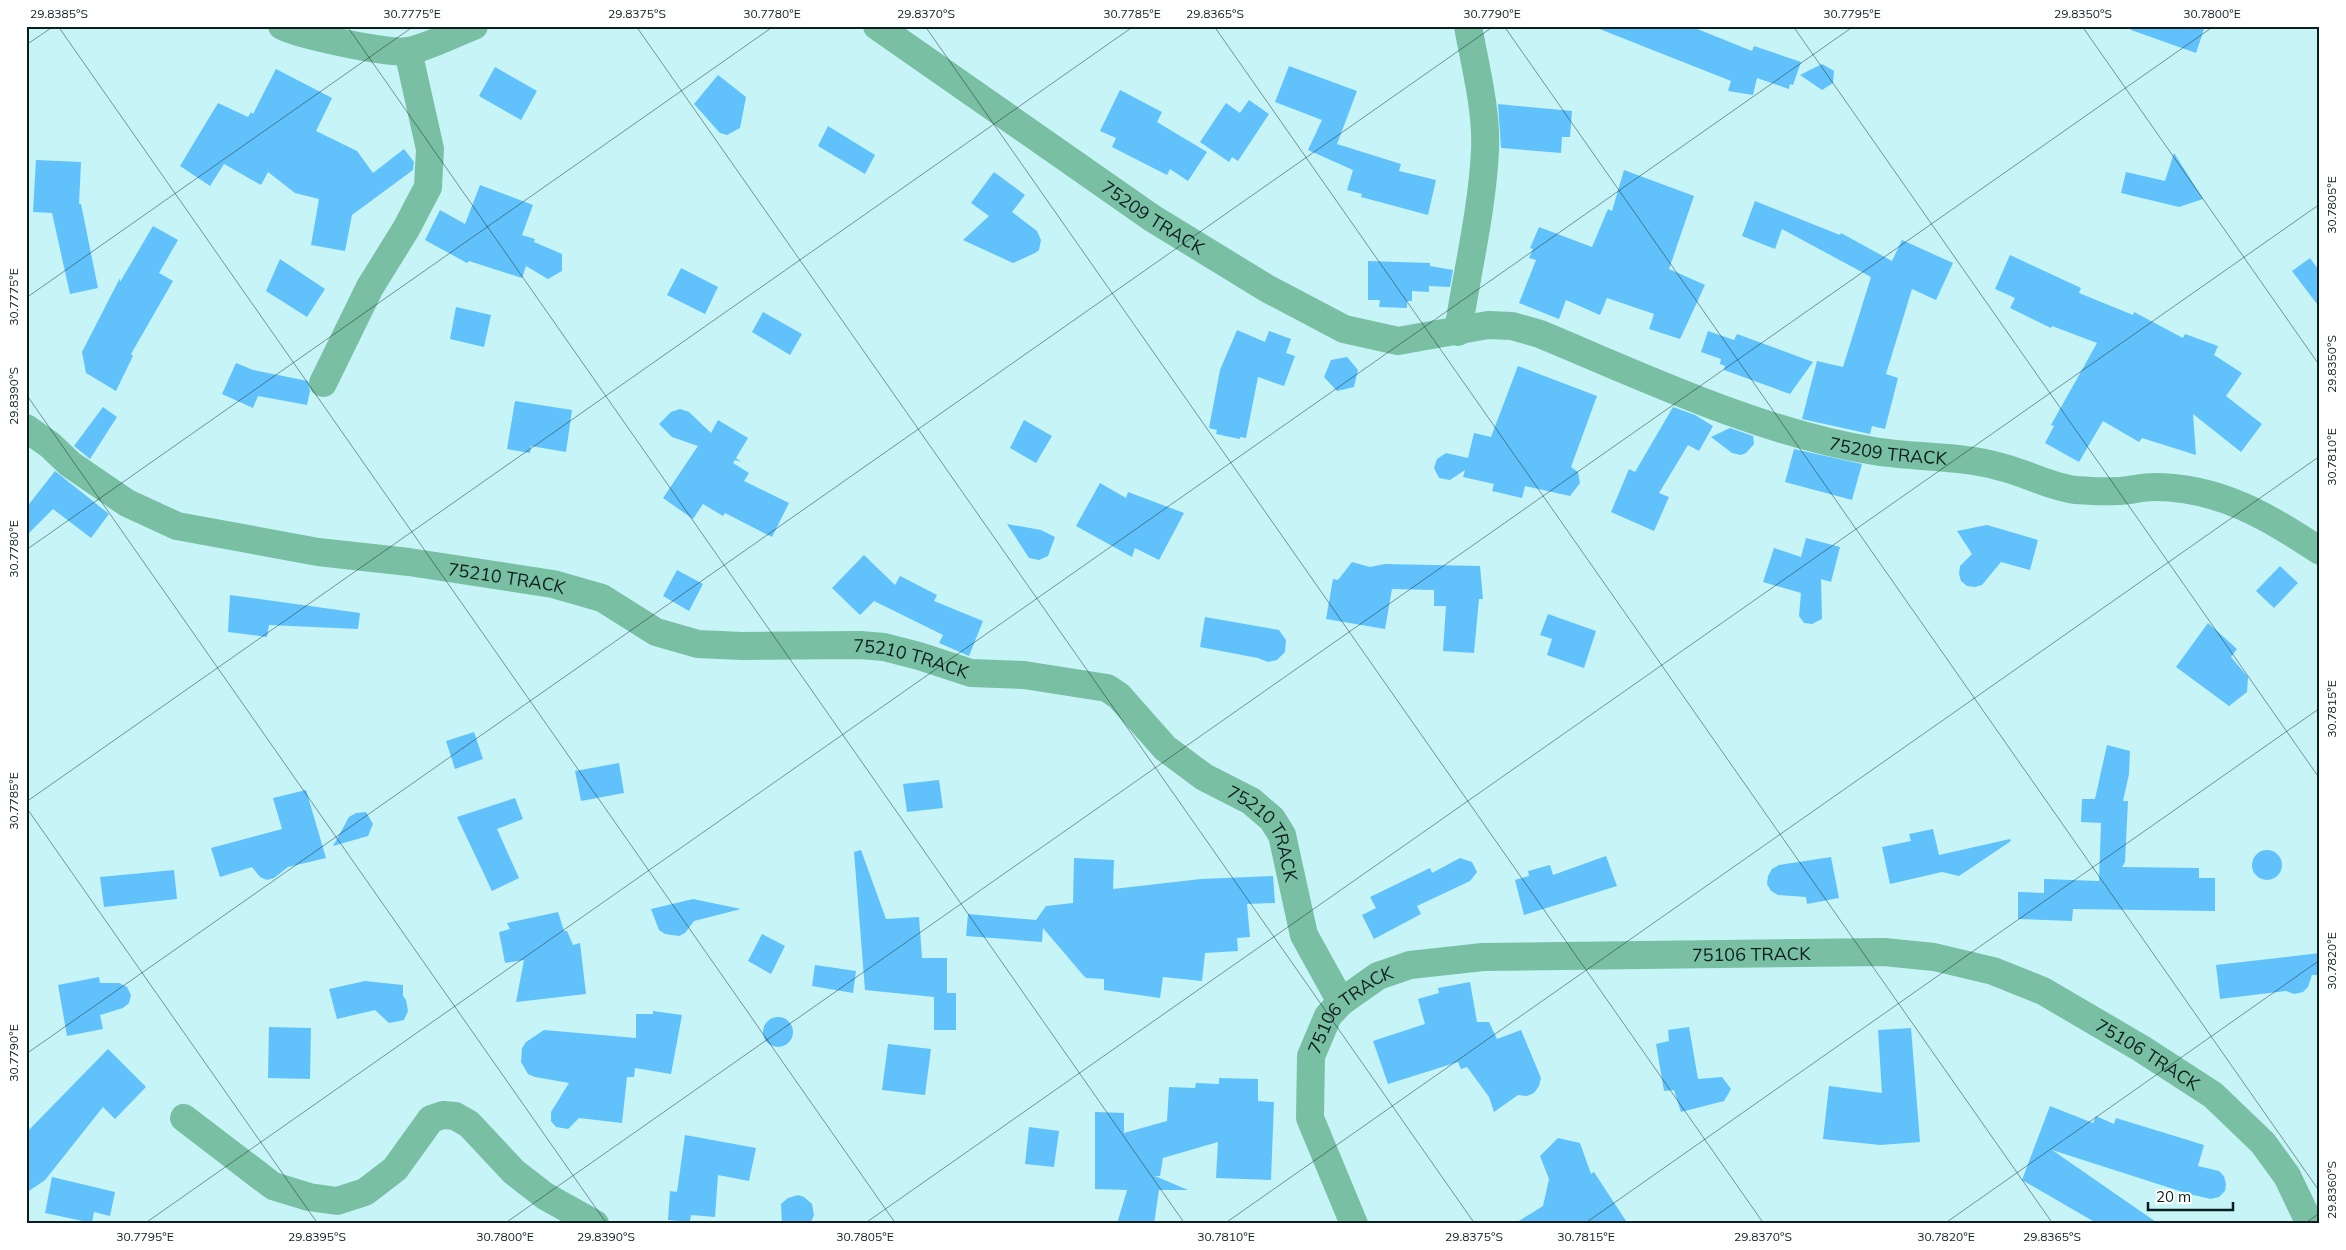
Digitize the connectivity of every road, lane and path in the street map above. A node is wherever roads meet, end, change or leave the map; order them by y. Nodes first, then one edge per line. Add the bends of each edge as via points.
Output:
1 (282, 26) edge
2 (474, 26) edge
3 (877, 26) edge
4 (1468, 26) edge
5 (408, 51) junction
6 (1458, 332) junction
7 (323, 383) dead end
8 (26, 428) edge
9 (2320, 551) edge
10 (1341, 1002) junction
11 (184, 1118) dead end
12 (596, 1224) edge
13 (1354, 1224) edge
14 (2310, 1224) edge

1 - 5 street via 345,43
2 - 5 street
3 - 6 street, 75209 TRACK via 1152,218 1268,289 1344,329 1398,341
4 - 6 street via 1480,92 1485,149
5 - 7 street via 430,149 428,187 370,287
6 - 9 street, 75209 TRACK via 1488,325 1512,326 1540,334 1753,419 1804,436 1876,452 2000,466 2074,490 2116,491 2152,487 2204,493 2242,504
8 - 10 street, 75210 TRACK via 70,464 127,503 177,526 318,552 553,584 602,598 656,632 698,644 868,646 919,656 971,674 1024,675 1106,688 1119,696 1165,748 1204,778 1251,801 1272,819 1282,835 1304,935
10 - 13 street, 75106 TRACK via 1328,1016 1311,1056 1310,1118
10 - 14 street, 75106 TRACK via 1378,976 1410,965 1483,957 1884,952 1942,959 1993,971 2043,991 2213,1095 2272,1156 2287,1176
11 - 12 street via 273,1186 308,1197 337,1201 365,1192 395,1169 431,1119 455,1116 469,1124 514,1172 545,1196

